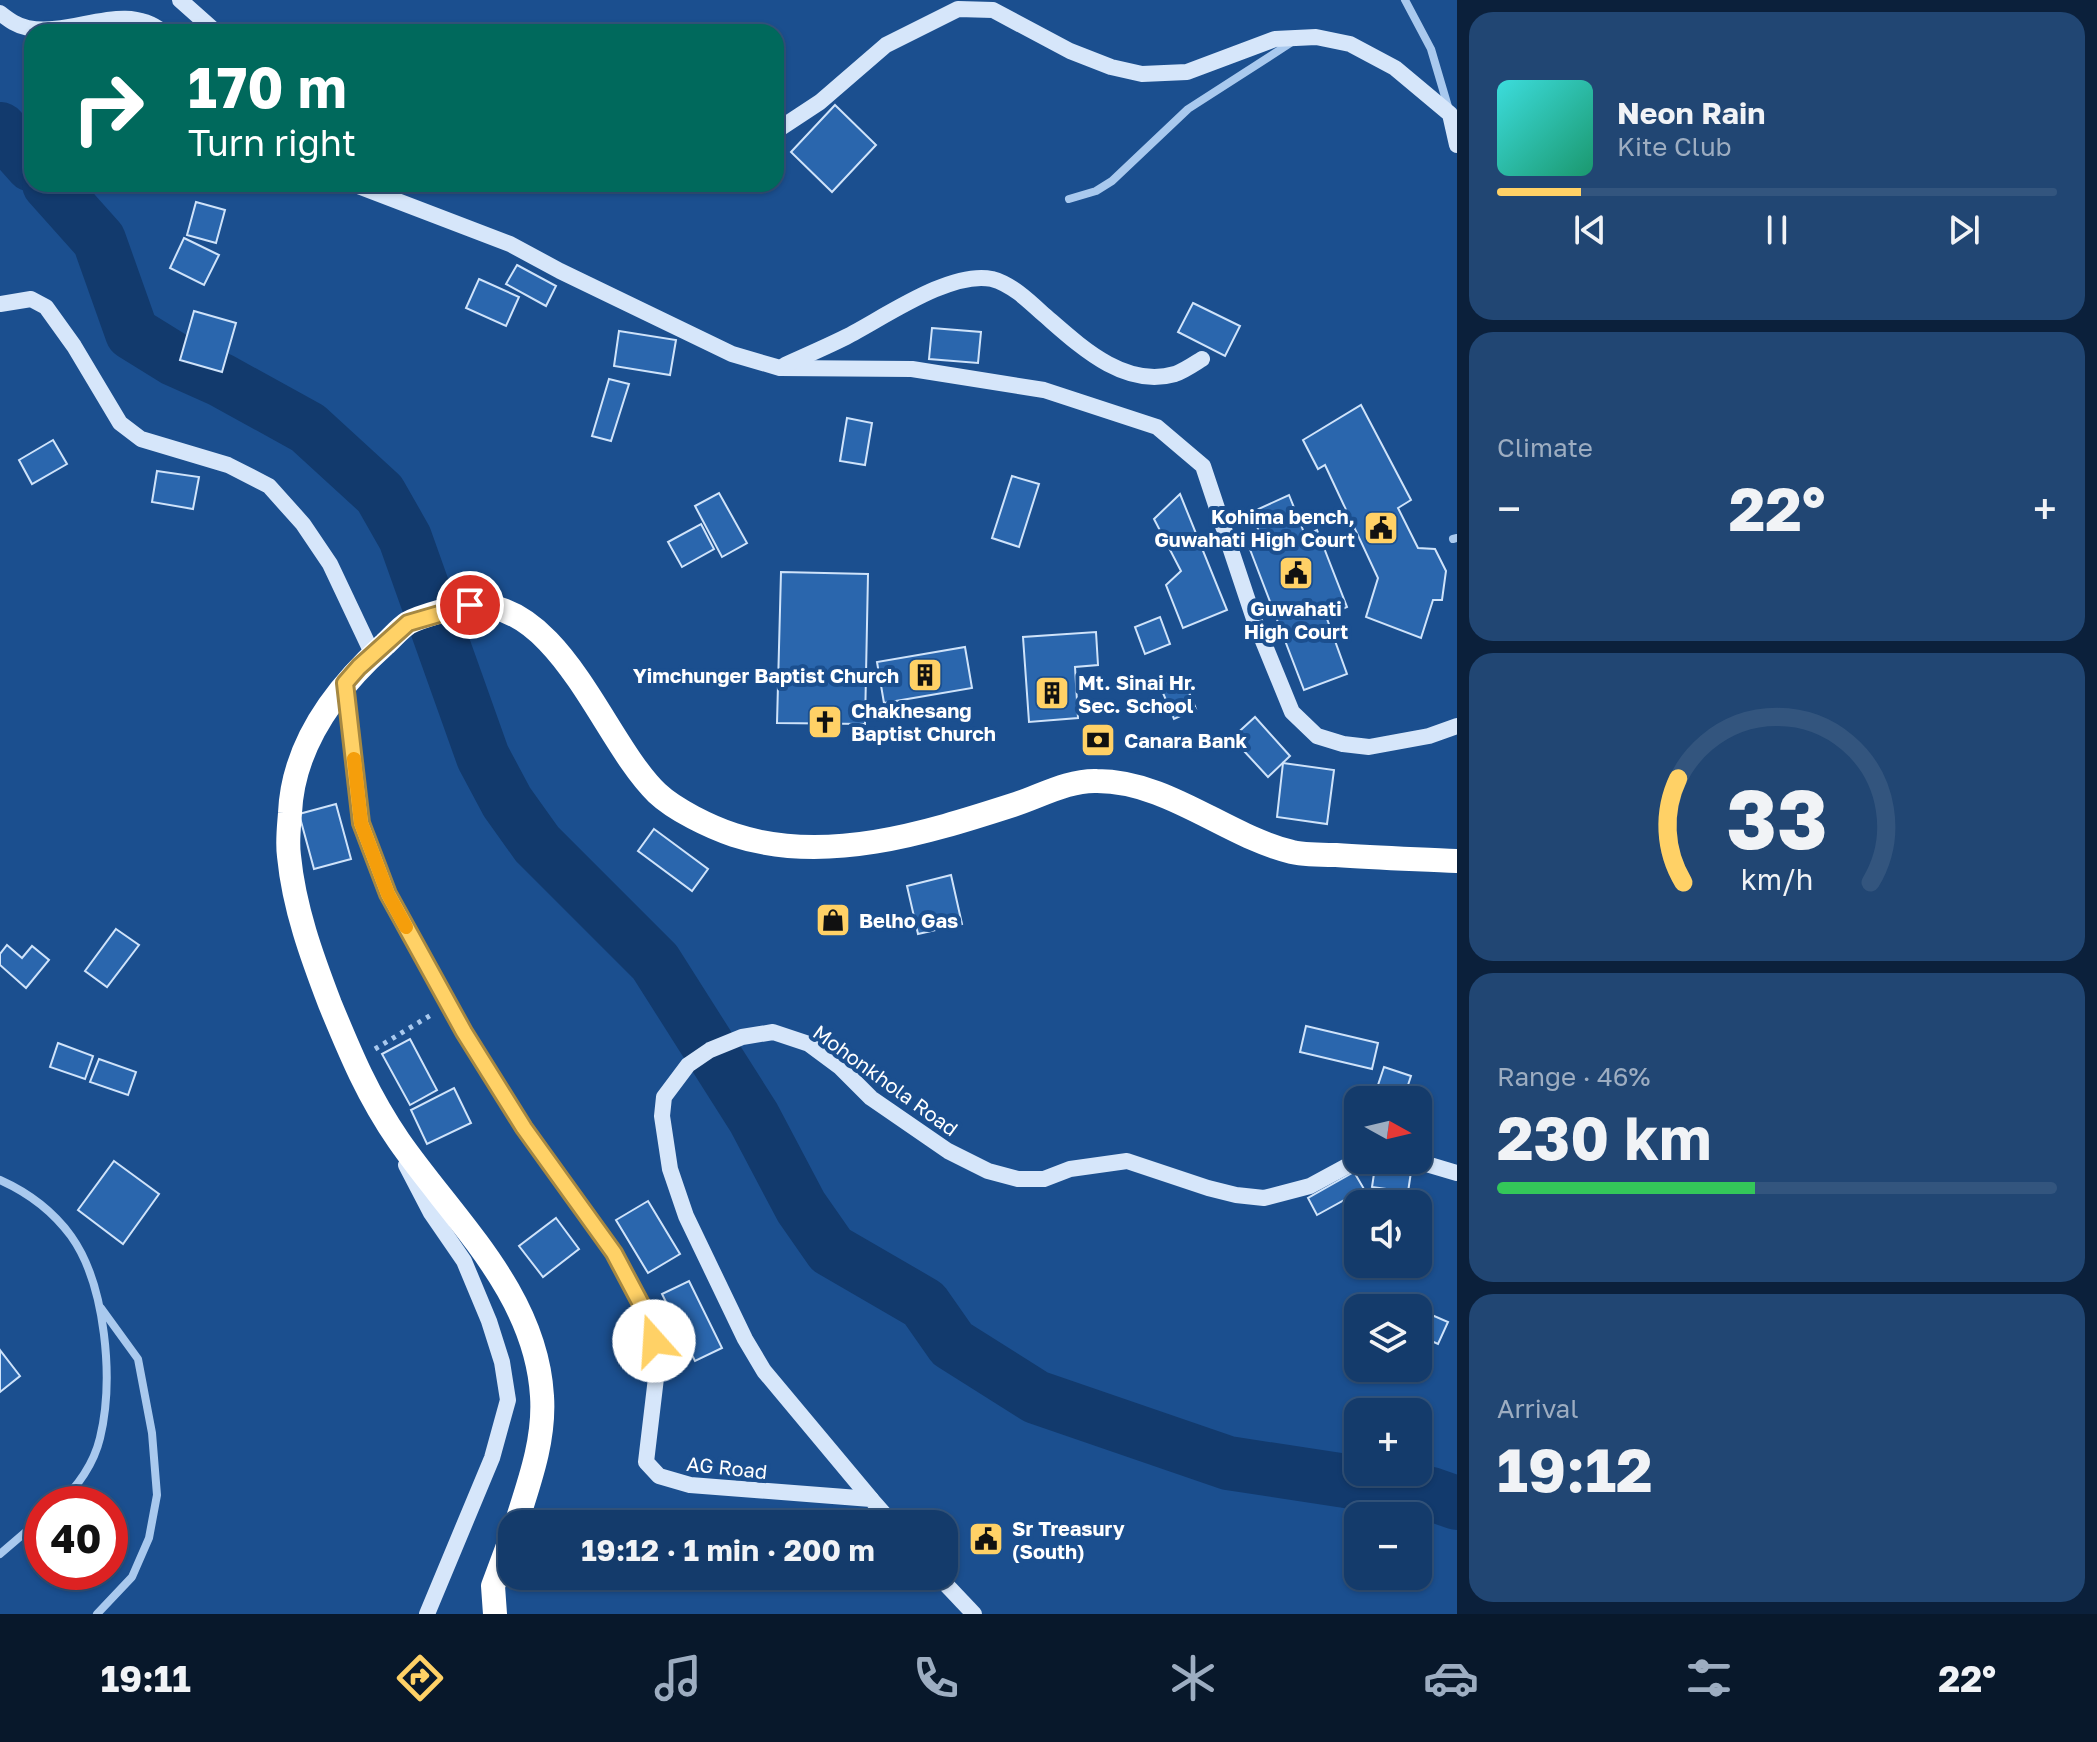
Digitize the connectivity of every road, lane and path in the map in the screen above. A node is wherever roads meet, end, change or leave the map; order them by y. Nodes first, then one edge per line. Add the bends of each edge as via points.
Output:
1 (180, 0) edge
2 (1405, 0) edge
3 (0, 13) edge
4 (60, 24) edge
5 (158, 24) edge
6 (207, 24) edge
7 (24, 27) edge
8 (1300, 38) junction
9 (1450, 114) junction
10 (784, 126) edge
11 (1457, 145) edge
12 (374, 192) edge
13 (1069, 199) dead end
14 (0, 304) edge
15 (1202, 359) dead end
16 (780, 368) junction
17 (373, 655) junction
18 (345, 683) junction
19 (1457, 726) edge
20 (1457, 861) edge
21 (448, 1004) junction
22 (357, 1070) junction
23 (1432, 1166) edge
24 (1344, 1168) edge
25 (1457, 1173) edge
26 (0, 1180) edge
27 (98, 1304) junction
28 (74, 1486) edge
29 (871, 1499) junction
30 (520, 1510) edge
31 (881, 1510) edge
32 (24, 1533) edge
33 (0, 1554) edge
34 (498, 1573) edge
35 (950, 1590) edge
36 (97, 1614) edge
37 (427, 1614) edge
38 (495, 1614) edge
39 (974, 1614) edge

1 - 6 street
2 - 9 street via 1431,49
3 - 7 street
4 - 5 street via 104,10 138,10
8 - 9 street via 1350,44 1395,68
8 - 10 street via 1275,39 1187,72 1142,74 1070,51 993,10 958,9 886,45
8 - 13 street via 1188,109 1112,181
9 - 11 street
12 - 16 street via 510,244 732,354
14 - 17 street via 31,299 46,307 120,423 141,439 228,465 269,486 330,564
15 - 16 street via 1175,374 1119,371 1021,294 992,279 968,279
16 - 19 street via 912,369 1044,390 1157,427 1203,466 1254,619 1292,712 1308,728 1317,736 1369,747
17 - 18 highway
17 - 20 highway via 408,623 470,605 498,608 524,621 568,661 658,794 701,822 785,846 845,846 921,832 1058,787 1096,780 1136,786 1294,853
18 - 21 street, AG Road via 361,823 388,894
18 - 22 highway via 318,721 291,785 288,854 307,946
21 - 22 path
21 - 29 street, AG Road via 524,1128 614,1253 650,1321 658,1361 646,1462 659,1476 690,1485
22 - 30 highway via 400,1142 507,1288 533,1344 543,1397 537,1455
22 - 37 street via 431,1213 464,1261 502,1362 508,1400 492,1458
23 - 25 street
24 - 29 street, Mohonkhola Road via 1310,1186 1264,1198 1208,1188 1127,1161 1070,1169 1044,1179 1018,1179 948,1151 871,1098 809,1044 773,1032 742,1037 699,1057 664,1097 662,1116 670,1169 686,1216 764,1371
26 - 27 street via 46,1206 72,1237 91,1274
27 - 28 street via 106,1385 100,1438 87,1471
27 - 36 street via 138,1359 157,1495 149,1538 132,1577
29 - 31 street
32 - 33 street
34 - 38 highway via 493,1586
35 - 39 street

